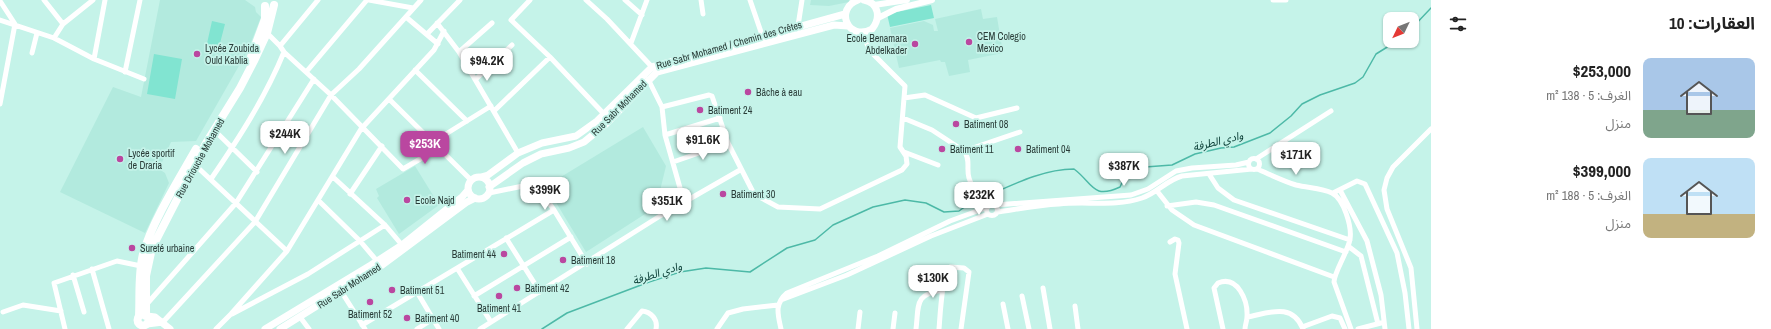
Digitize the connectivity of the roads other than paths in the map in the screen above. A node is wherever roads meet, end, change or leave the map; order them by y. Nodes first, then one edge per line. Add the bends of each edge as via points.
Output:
1 (44, 0) edge
2 (93, 0) edge
3 (105, 0) edge
4 (140, 0) edge
5 (318, 0) edge
6 (368, 0) edge
7 (421, 0) edge
8 (460, 0) edge
9 (530, 0) edge
10 (586, 0) edge
11 (625, 0) edge
12 (647, 0) edge
13 (701, 0) edge
14 (750, 0) edge
15 (802, 0) edge
16 (856, 0) edge
17 (865, 0) edge
18 (907, 0) edge
19 (932, 0) edge
20 (1273, 0) edge
21 (1286, 0) edge
22 (0, 1) edge
23 (275, 2) edge
24 (263, 3) edge
25 (874, 5) junction
26 (413, 8) junction
27 (703, 14) dead end
28 (845, 14) junction
29 (642, 16) junction
30 (406, 17) junction
31 (878, 18) junction
32 (0, 20) edge
33 (437, 23) junction
34 (492, 23) dead end
35 (15, 24) junction
36 (63, 24) junction
37 (798, 26) junction
38 (848, 26) junction
39 (444, 31) junction
40 (862, 32) junction
41 (37, 33) junction
42 (267, 33) junction
43 (427, 34) junction
44 (762, 36) junction
45 (54, 38) junction
46 (631, 43) junction
47 (438, 44) junction
48 (512, 45) dead end
49 (280, 46) junction
50 (284, 52) junction
51 (459, 52) junction
52 (32, 53) dead end
53 (550, 57) junction
54 (94, 59) junction
55 (0, 66) edge
56 (652, 67) junction
57 (415, 70) junction
58 (306, 71) junction
59 (5, 72) junction
60 (125, 72) junction
61 (144, 79) dead end
62 (314, 79) junction
63 (476, 79) junction
64 (648, 79) junction
65 (331, 95) junction
66 (904, 98) junction
67 (389, 99) junction
68 (0, 104) edge
69 (662, 107) junction
70 (1017, 108) dead end
71 (493, 109) junction
72 (1331, 111) dead end
73 (604, 114) junction
74 (720, 118) junction
75 (903, 118) junction
76 (467, 121) junction
77 (363, 127) junction
78 (214, 130) junction
79 (1431, 130) edge
80 (1020, 132) dead end
81 (665, 135) junction
82 (433, 142) junction
83 (728, 143) junction
84 (382, 146) junction
85 (232, 148) junction
86 (439, 148) junction
87 (964, 151) junction
88 (904, 152) junction
89 (518, 153) junction
90 (1256, 159) junction
91 (673, 162) junction
92 (1250, 162) junction
93 (194, 164) junction
94 (938, 165) dead end
95 (1255, 169) junction
96 (740, 170) junction
97 (257, 172) junction
98 (1209, 174) junction
99 (333, 177) junction
100 (481, 178) junction
101 (211, 179) junction
102 (471, 180) junction
103 (468, 190) junction
104 (489, 190) junction
105 (1340, 190) junction
106 (1158, 191) junction
107 (1333, 193) junction
108 (350, 194) junction
109 (475, 198) junction
110 (319, 201) junction
111 (684, 202) junction
112 (236, 203) junction
113 (991, 206) junction
114 (1167, 206) junction
115 (554, 210) junction
116 (998, 212) junction
117 (988, 214) junction
118 (255, 222) junction
119 (385, 225) junction
120 (571, 237) junction
121 (506, 238) junction
122 (360, 241) junction
123 (1170, 242) dead end
124 (1349, 243) junction
125 (402, 245) junction
126 (287, 251) junction
127 (1346, 252) junction
128 (377, 261) junction
129 (587, 264) junction
130 (141, 266) junction
131 (523, 266) junction
132 (457, 268) junction
133 (92, 269) junction
134 (73, 275) junction
135 (1334, 277) junction
136 (1043, 288) dead end
137 (943, 290) junction
138 (341, 291) junction
139 (417, 292) junction
140 (540, 292) junction
141 (474, 296) junction
142 (1022, 296) dead end
143 (781, 300) junction
144 (1003, 304) dead end
145 (778, 305) junction
146 (146, 306) junction
147 (1075, 306) dead end
148 (61, 311) junction
149 (3, 312) dead end
150 (84, 312) dead end
151 (860, 312) dead end
152 (895, 313) dead end
153 (231, 314) junction
154 (300, 317) junction
155 (1247, 317) junction
156 (433, 319) junction
157 (144, 322) edge
158 (163, 322) junction
159 (491, 322) junction
160 (1381, 323) junction
161 (364, 327) edge
162 (1302, 328) edge
163 (65, 329) edge
164 (109, 329) edge
165 (170, 329) edge
166 (216, 329) edge
167 (265, 329) edge
168 (280, 329) edge
169 (309, 329) edge
170 (417, 329) edge
171 (439, 329) edge
172 (480, 329) edge
173 (627, 329) edge
174 (656, 329) edge
175 (717, 329) edge
176 (781, 329) edge
177 (858, 329) edge
178 (893, 329) edge
179 (916, 329) edge
180 (939, 329) edge
181 (961, 329) edge
182 (1008, 329) edge
183 (1029, 329) edge
184 (1050, 329) edge
185 (1078, 329) edge
186 (1187, 329) edge
187 (1223, 329) edge
188 (1245, 329) edge
189 (1345, 329) edge
190 (1351, 329) edge
191 (1358, 329) edge
192 (1385, 329) edge
193 (1409, 329) edge
194 (1417, 329) edge

1 - 36 street
2 - 36 street
3 - 54 street
4 - 60 street
5 - 49 street
6 - 26 street
6 - 58 street
7 - 26 street
8 - 33 street
9 - 53 street via 511,20
10 - 46 street
11 - 29 street
12 - 29 street
13 - 27 street
14 - 44 street
15 - 37 street
16 - 28 main road via 849,5
17 - 25 main road
18 - 25 street
19 - 31 street via 896,9
20 - 21 street
22 - 35 street
23 - 24 main road
23 - 42 main road, Rue Driouche Mohamed
24 - 130 main road, Rue Driouche Mohamed via 265,18 246,68 180,178 145,248
25 - 31 main road
26 - 30 street
28 - 37 main road, Rue Sabr Mohamed / Chemin des Crêtes
28 - 38 main road
29 - 46 street
30 - 43 street
30 - 65 street via 359,69
31 - 40 main road via 872,29
32 - 35 street
33 - 39 street
33 - 43 street
34 - 51 street
35 - 41 street
35 - 59 street
36 - 45 street
37 - 44 main road, Rue Sabr Mohamed / Chemin des Crêtes
38 - 40 main road
38 - 64 main road, Rue Sabr Mohamed via 834,25 664,70
39 - 47 street
39 - 51 street
40 - 66 street via 870,51 905,86
41 - 45 street
41 - 52 street
42 - 49 street
42 - 78 main road, Rue Driouche Mohamed via 240,88
43 - 47 street
44 - 56 main road, Rue Sabr Mohamed / Chemin des Crêtes
45 - 54 street
46 - 56 street
47 - 57 street
48 - 63 street
49 - 50 street
50 - 58 street
50 - 85 street via 270,84
51 - 63 street
53 - 71 street
53 - 73 street
54 - 60 street
55 - 59 street
56 - 73 main road, Rue Sabr Mohamed / Chemin des Crêtes
57 - 67 street
57 - 76 street
58 - 62 street
59 - 68 street
60 - 61 street
62 - 65 street
62 - 97 street
63 - 71 street
64 - 69 street
64 - 104 main road, Rue Sabr Mohamed via 606,124 584,142 535,157 517,166
65 - 77 street
65 - 118 street
66 - 70 street via 925,95 976,118
66 - 75 street
67 - 77 street
67 - 82 street
69 - 74 street via 709,95 714,98
69 - 81 street
71 - 76 street
71 - 89 street
72 - 90 street
73 - 89 main road, Rue Sabr Mohamed / Chemin des Crêtes via 576,136
74 - 81 street
74 - 83 street
75 - 87 street via 932,130
75 - 88 street via 900,147
76 - 82 street
77 - 84 street
77 - 99 street
78 - 85 street
78 - 93 main road, Rue Driouche Mohamed
79 - 194 street via 1393,167 1384,190 1387,209 1411,268
80 - 87 street
81 - 91 street
82 - 86 street
83 - 91 street
83 - 96 street
84 - 86 street via 403,169
84 - 108 street
85 - 97 street
85 - 101 street
86 - 102 street
87 - 113 street via 968,155 968,177 974,191
88 - 94 street
88 - 96 street via 907,164 902,170 820,209 778,207 754,194
89 - 100 main road, Rue Sabr Mohamed / Chemin des Crêtes
90 - 92 street
90 - 95 street via 1260,164
91 - 111 street
92 - 95 street via 1250,166
92 - 113 street via 1236,166 1176,171 1148,189 1130,195
93 - 101 street
93 - 146 main road, Rue Driouche Mohamed via 152,248 146,276
95 - 98 street
95 - 107 street via 1294,184
96 - 111 street
97 - 112 street
98 - 106 street via 1178,177
98 - 124 street via 1218,188 1234,200
99 - 108 street
99 - 110 street
100 - 102 main road
100 - 104 main road via 486,181
101 - 112 street
102 - 103 main road
103 - 109 main road
103 - 125 main road
104 - 109 main road via 482,198
104 - 115 street via 501,192 533,185 540,189
105 - 107 street
105 - 160 street via 1367,241 1381,295
105 - 193 street via 1357,181 1365,184 1397,253
106 - 114 street
106 - 116 street via 1142,198 1116,202 1059,204
107 - 124 street via 1347,215 1351,229
108 - 119 street
109 - 138 main road, Rue Sabr Mohamed via 466,202 381,266
110 - 122 street
110 - 126 street
111 - 129 street
112 - 118 street
112 - 146 street
113 - 116 street
113 - 117 street
113 - 143 street via 950,221 878,256 790,292
114 - 127 street via 1196,202 1214,205
114 - 135 street via 1194,225
115 - 120 street
115 - 121 street
116 - 117 street via 995,215
117 - 143 street via 931,236 847,275
118 - 126 street
118 - 158 street
119 - 122 street
119 - 125 street
120 - 129 street
120 - 131 street
121 - 131 street
121 - 132 street
122 - 128 street
122 - 153 street via 308,274
123 - 186 street via 1175,239 1179,243 1175,274
124 - 127 street
124 - 160 street via 1360,256
125 - 128 main road
126 - 153 street
127 - 135 street
128 - 167 main road
129 - 140 street
130 - 133 street via 117,261
130 - 157 main road, Rue Driouche Mohamed
131 - 140 street
131 - 141 street
132 - 139 street
132 - 141 street
133 - 134 street
133 - 164 street
134 - 148 street via 54,283
134 - 150 street
135 - 190 street
136 - 184 street
137 - 179 street via 923,296
137 - 180 street
137 - 181 street via 950,267 969,272
138 - 154 main road, Rue Sabr Mohamed
138 - 161 street
139 - 156 street
139 - 161 street
140 - 159 street
141 - 159 street
142 - 183 street
143 - 145 street
144 - 182 street
145 - 175 street via 728,313
145 - 176 street
146 - 157 main road, Rue Driouche Mohamed
147 - 185 street
148 - 149 street via 23,305
148 - 163 street
151 - 177 street
152 - 178 street
153 - 166 street
154 - 168 main road, Rue Sabr Mohamed
154 - 169 street
155 - 162 street via 1284,311 1296,317
155 - 187 street via 1244,298 1239,290 1232,283 1218,282 1214,292
155 - 188 street
156 - 170 street
156 - 171 street
157 - 158 main road
158 - 165 main road
159 - 172 street
160 - 191 street
160 - 192 street
162 - 189 street via 1332,316 1340,318
173 - 174 street via 642,311 648,312 655,319

